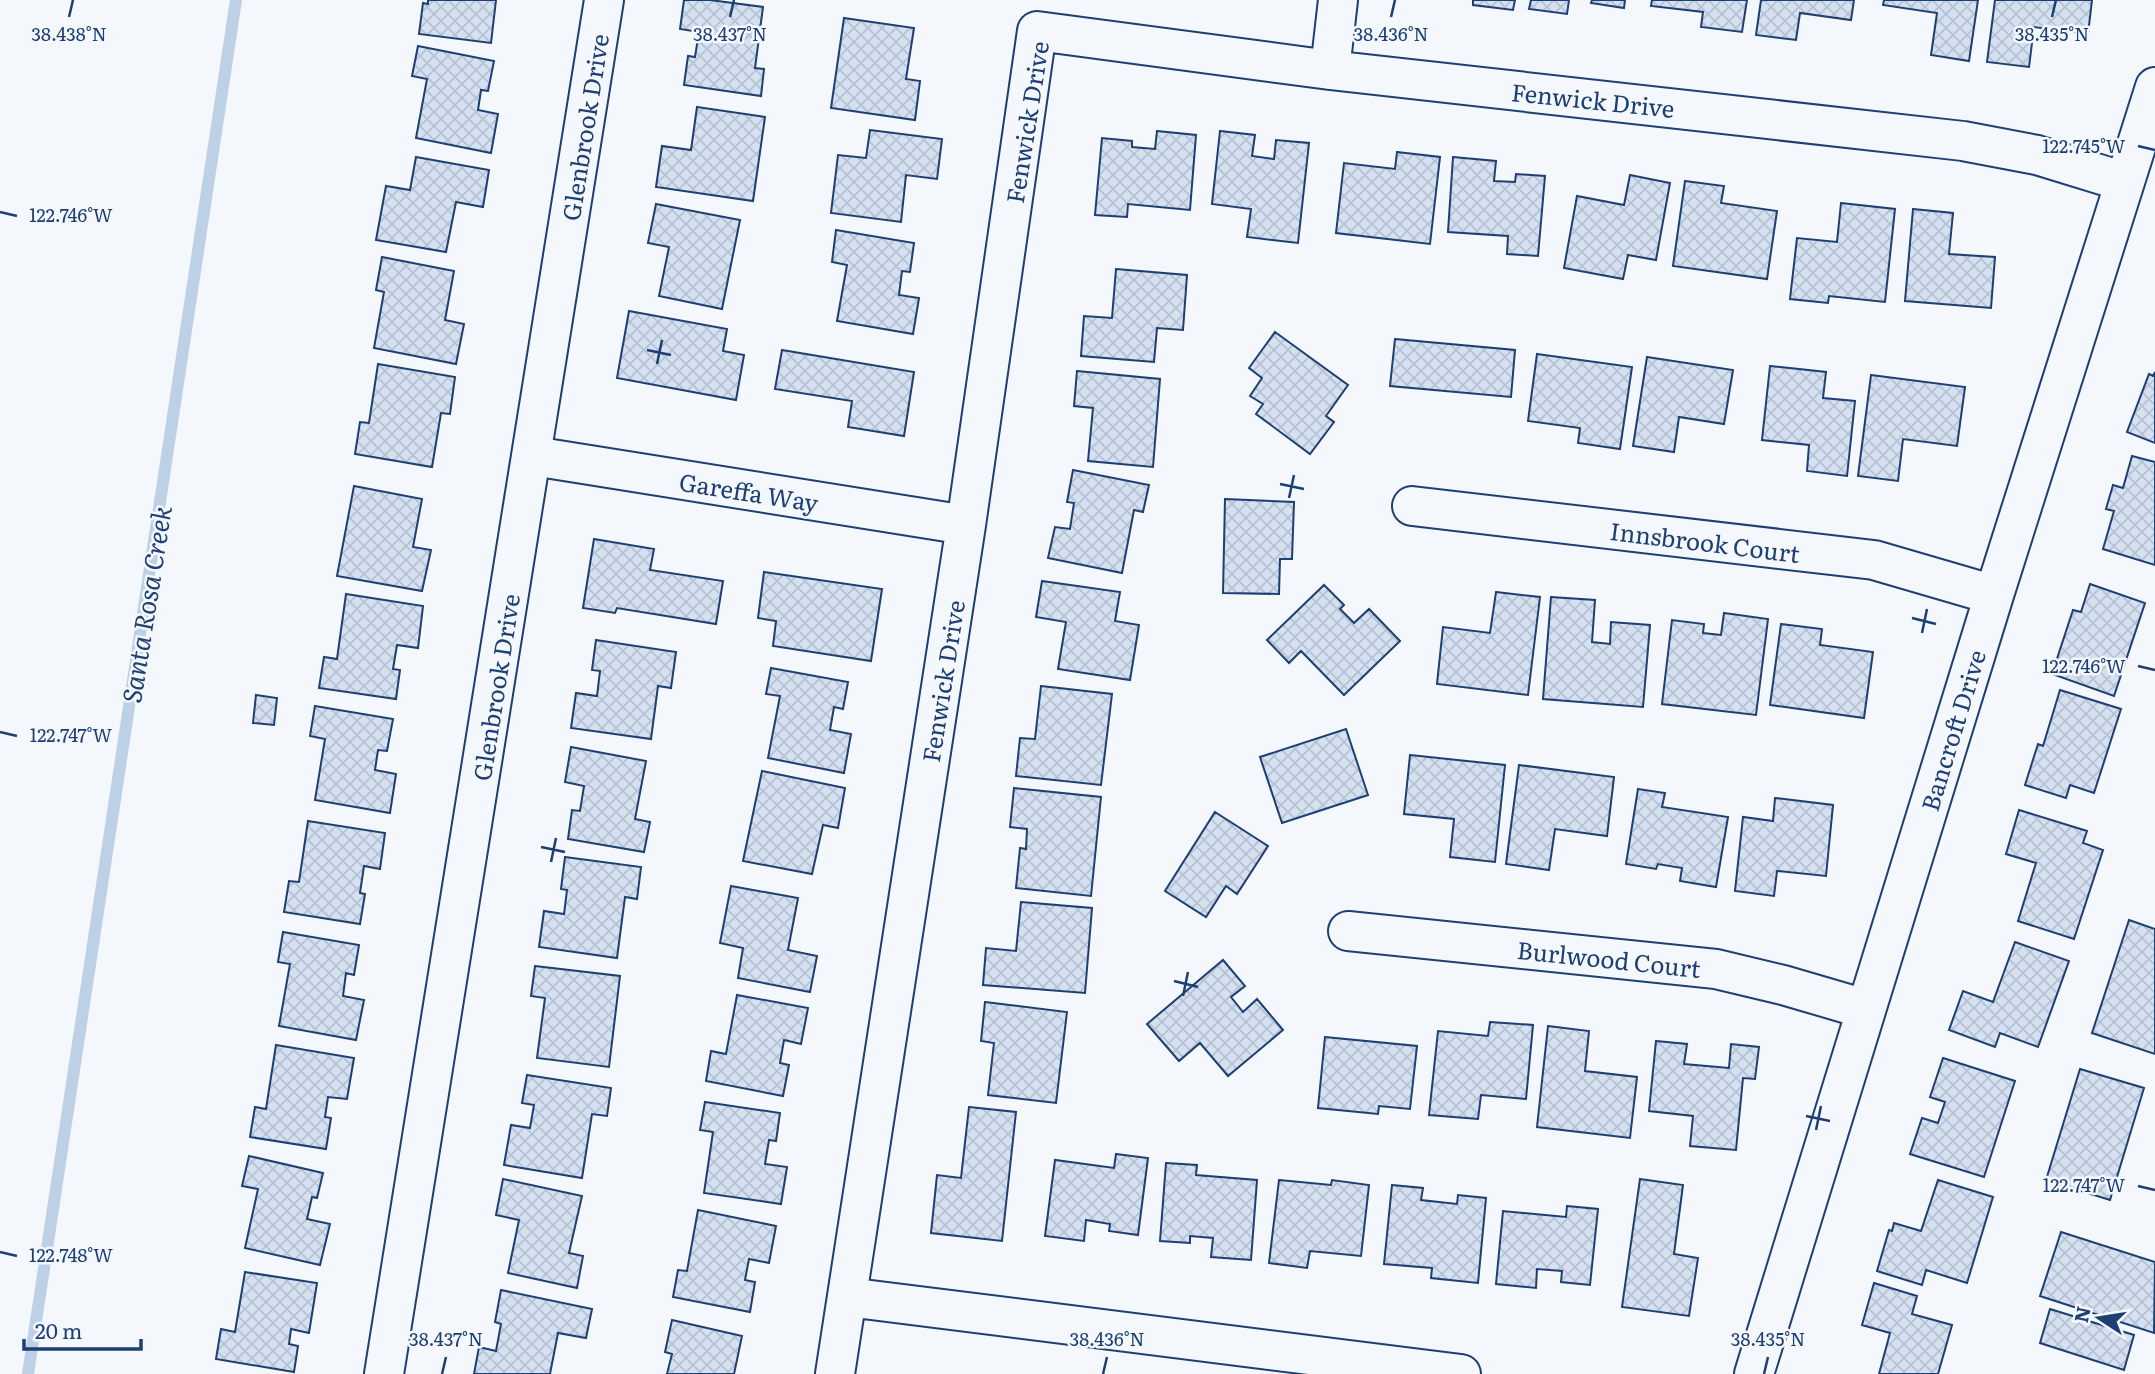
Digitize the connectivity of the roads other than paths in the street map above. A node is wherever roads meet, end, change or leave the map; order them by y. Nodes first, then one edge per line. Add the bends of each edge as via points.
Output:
1 (604, 0) edge
2 (1338, 0) edge
3 (1330, 70) junction
4 (2155, 87) edge
5 (2125, 182) junction
6 (533, 456) junction
7 (1412, 506) dead end
8 (966, 525) junction
9 (1994, 595) junction
10 (1348, 931) dead end
11 (1865, 1009) junction
12 (847, 1297) junction
13 (384, 1374) edge
14 (835, 1374) edge
15 (1461, 1374) edge
16 (1754, 1374) edge

1 - 6 street, Glenbrook Drive
2 - 3 street
3 - 5 street, Fenwick Drive via 1963,141 2037,155
3 - 8 street, Fenwick Drive via 1037,31
4 - 5 street, Bancroft Drive
5 - 9 street, Bancroft Drive
6 - 8 street, Gareffa Way
6 - 13 street, Glenbrook Drive
7 - 9 street, Innsbrook Court via 1874,560
8 - 12 street, Fenwick Drive
9 - 11 street, Bancroft Drive
10 - 11 street, Burlwood Court via 1716,969
11 - 16 street, Bancroft Drive
12 - 14 street, Fenwick Drive
12 - 15 street

